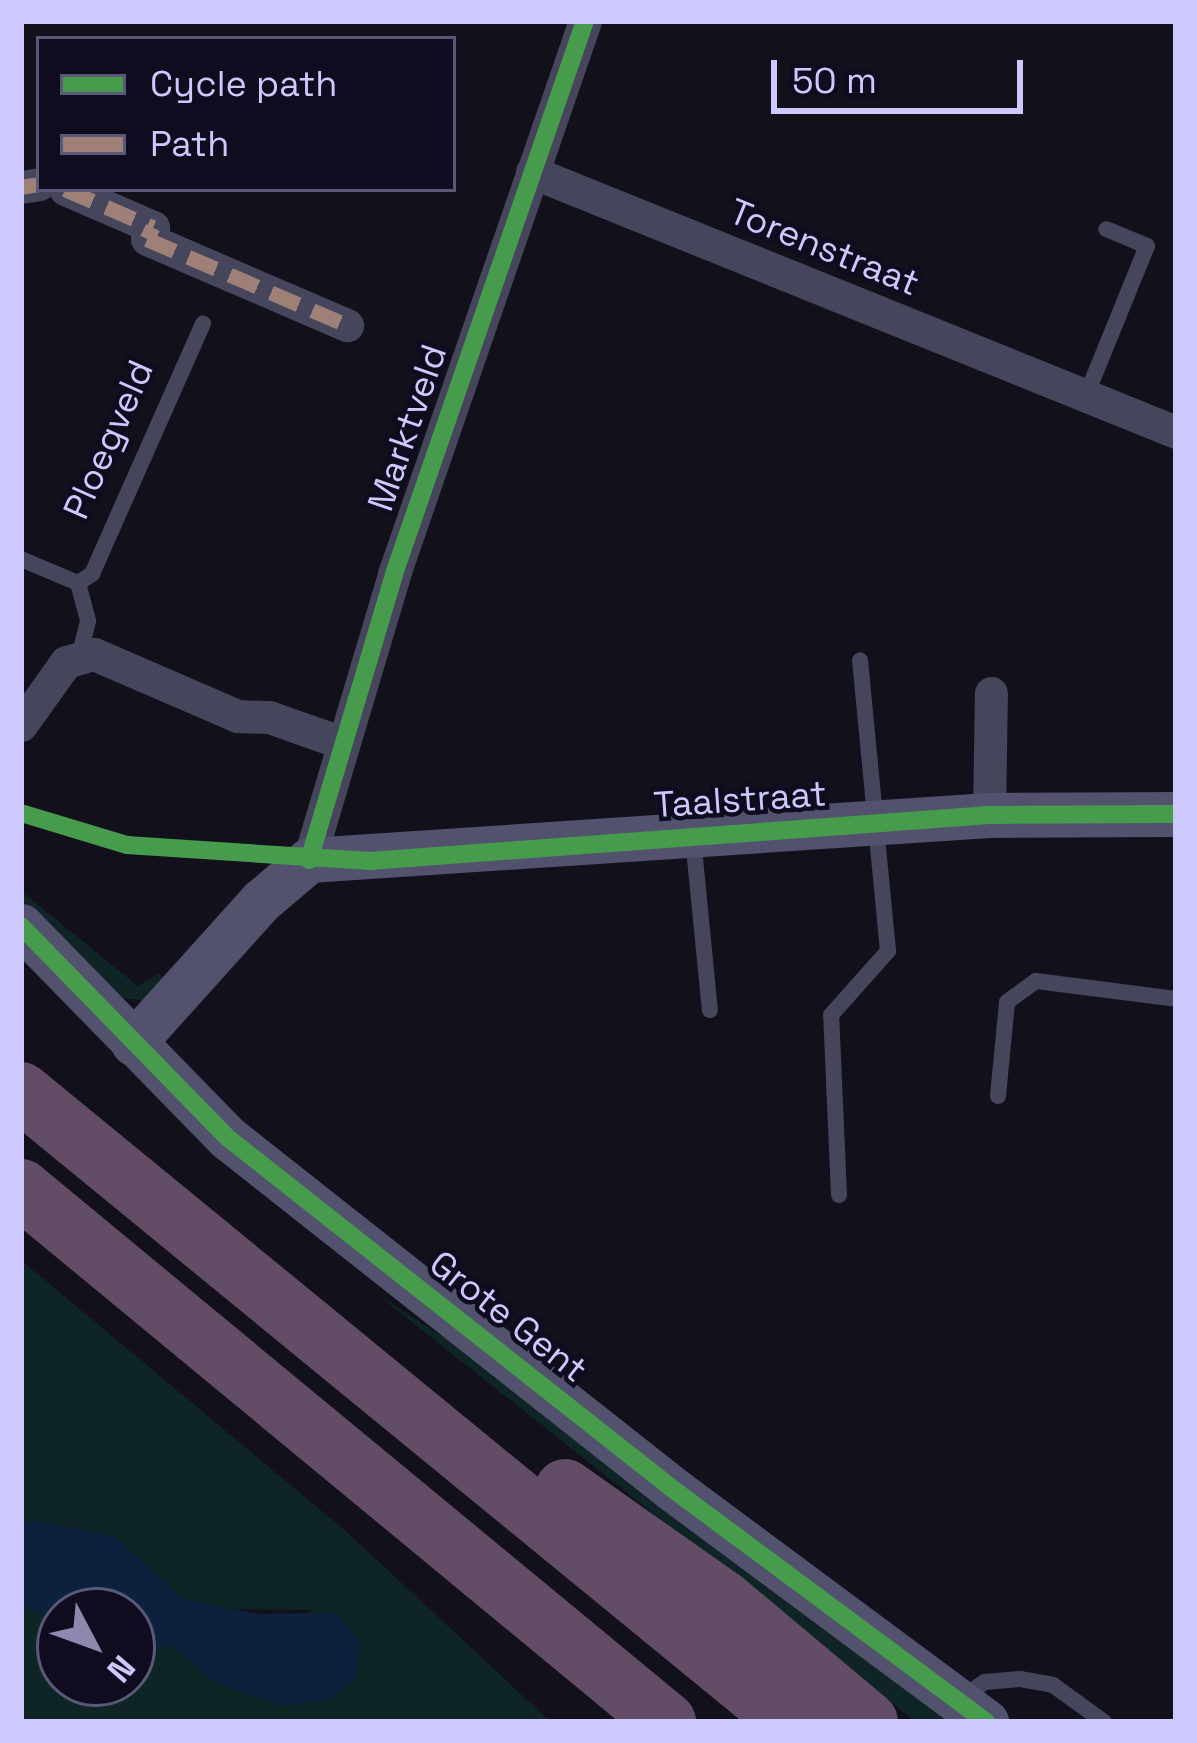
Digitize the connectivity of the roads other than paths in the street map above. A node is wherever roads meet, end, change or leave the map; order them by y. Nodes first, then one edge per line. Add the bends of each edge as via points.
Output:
1 (585, 21) edge
2 (532, 172) junction
3 (72, 192) edge
4 (1106, 229) dead end
5 (203, 323) dead end
6 (347, 325) dead end
7 (1085, 396) junction
8 (1176, 432) edge
9 (21, 559) edge
10 (78, 583) junction
11 (80, 654) junction
12 (860, 660) dead end
13 (991, 693) dead end
14 (21, 725) edge
15 (340, 742) junction
16 (1176, 814) edge
17 (989, 815) junction
18 (881, 823) junction
19 (692, 836) junction
20 (309, 860) junction
21 (21, 926) edge
22 (1176, 999) edge
23 (710, 1010) dead end
24 (133, 1043) junction
25 (21, 1092) edge
26 (998, 1096) dead end
27 (21, 1189) edge
28 (839, 1195) dead end
29 (179, 1215) junction
30 (512, 1591) junction
31 (972, 1711) edge
32 (603, 1722) edge
33 (667, 1722) edge
34 (790, 1722) edge
35 (868, 1722) edge
36 (1104, 1722) edge

1 - 2 street, Marktveld
2 - 7 street, Torenstraat
2 - 15 street, Marktveld
3 - 6 street via 153,227 147,239
4 - 7 lane via 1148,246
5 - 10 lane, Ploegveld via 92,574
7 - 8 street, Torenstraat
9 - 10 lane
10 - 11 lane via 88,621
11 - 14 street via 54,675
11 - 15 street via 113,658 237,716 269,717
12 - 18 lane
13 - 17 street
15 - 20 street, Marktveld
16 - 17 street, Taalstraat
17 - 18 street, Taalstraat
18 - 19 street, Taalstraat
18 - 28 lane via 888,951 831,1015
19 - 20 street, Taalstraat
19 - 23 lane
20 - 24 street via 261,901
21 - 24 street, Grote Gent
22 - 26 lane via 1036,981 1007,1002
24 - 31 street, Grote Gent via 228,1138 674,1490
25 - 29 highway
27 - 30 highway
29 - 34 highway
29 - 35 highway via 724,1601
30 - 32 highway
30 - 33 highway
31 - 36 lane via 985,1682 1020,1679 1053,1684

